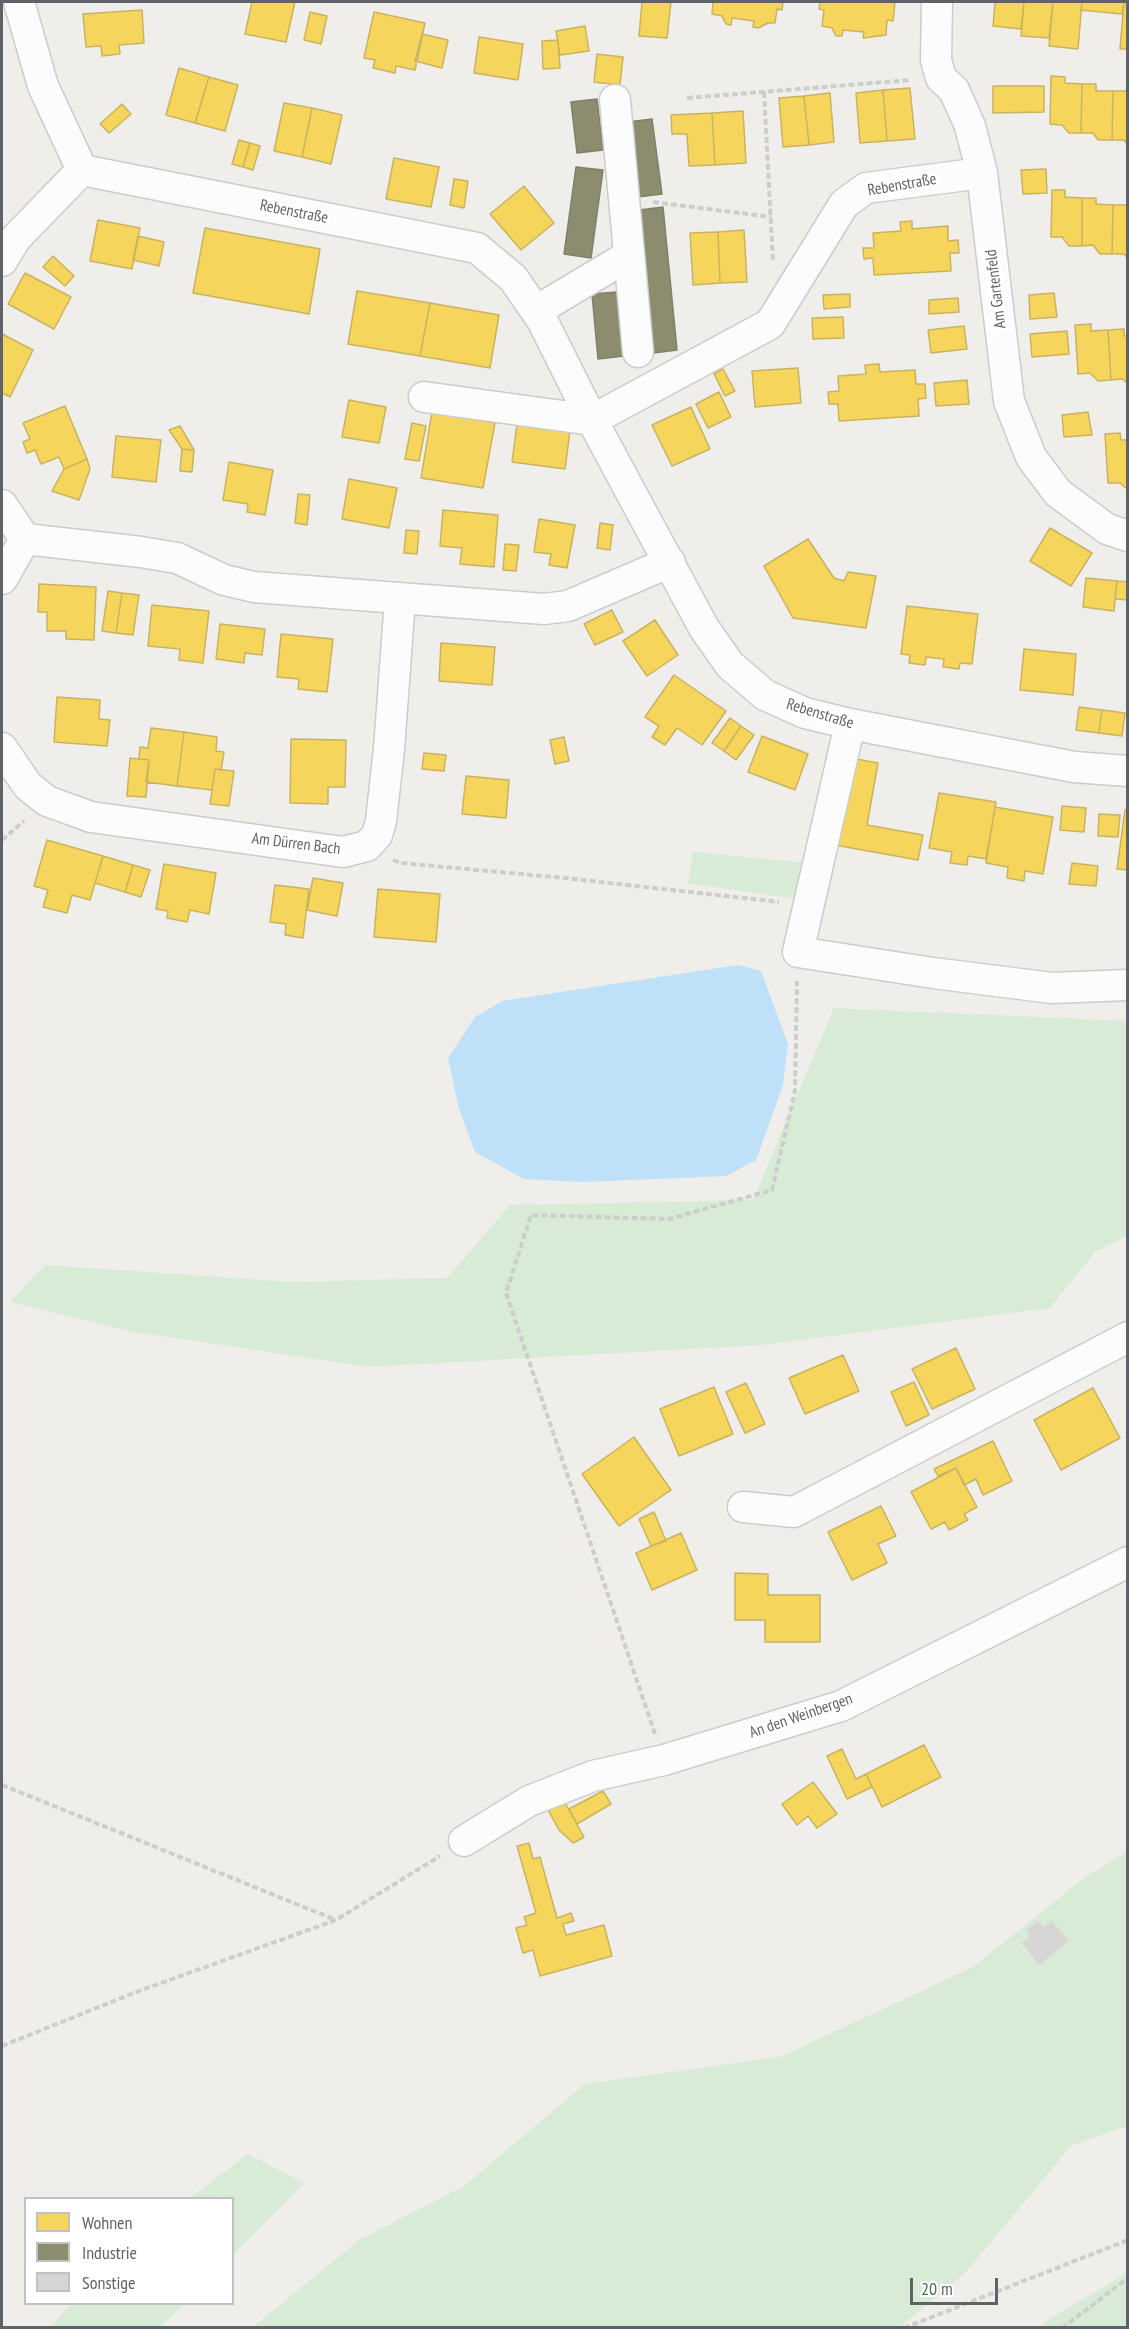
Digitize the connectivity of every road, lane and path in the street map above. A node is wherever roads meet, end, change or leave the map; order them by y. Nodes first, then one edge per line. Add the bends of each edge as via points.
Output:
1 (19, 2) edge
2 (937, 2) edge
3 (941, 78) junction
4 (764, 92) junction
5 (687, 98) dead end
6 (615, 100) dead end
7 (82, 170) junction
8 (982, 173) junction
9 (623, 198) junction
10 (771, 217) junction
11 (628, 256) junction
12 (2, 261) edge
13 (536, 311) junction
14 (776, 314) junction
15 (638, 352) dead end
16 (424, 397) dead end
17 (592, 420) junction
18 (2, 505) edge
19 (1128, 536) edge
20 (25, 539) junction
21 (670, 562) junction
22 (2, 579) edge
23 (400, 600) junction
24 (850, 724) junction
25 (2, 748) edge
26 (1128, 771) edge
27 (367, 846) junction
28 (809, 906) junction
29 (798, 952) junction
30 (1128, 985) edge
31 (1128, 1337) edge
32 (743, 1507) dead end
33 (1128, 1562) edge
34 (664, 1760) junction
35 (2, 1785) edge
36 (464, 1841) joint
37 (336, 1920) junction
38 (2, 2046) edge
39 (1128, 2240) edge
40 (1128, 2278) edge
41 (904, 2328) edge
42 (1062, 2328) edge

1 - 7 street via 44,86
2 - 3 street, Am Gartenfeld via 935,44
3 - 4 path
3 - 8 street, Am Gartenfeld via 954,90 970,126
4 - 5 path
4 - 10 path
6 - 9 street
7 - 12 street via 16,238
7 - 13 street, Rebenstraße via 477,248 513,278
8 - 14 street, Rebenstraße via 866,188 844,204
8 - 19 street, Am Gartenfeld via 1009,401 1031,457 1058,493 1107,529
9 - 10 path
9 - 11 street
10 - 14 path
11 - 13 street
11 - 15 street
13 - 17 street, Rebenstraße
14 - 17 street, Rebenstraße via 770,324
16 - 17 street
17 - 21 street, Rebenstraße
18 - 20 street
20 - 22 street
20 - 23 street via 177,558 224,580 254,587
21 - 23 street via 568,606 544,609
21 - 24 street, Rebenstraße via 704,628 730,665 765,695 805,713
23 - 27 street via 381,821 377,835
24 - 26 street, Rebenstraße via 1074,767
24 - 28 street
25 - 27 street, Am Dürren Bach via 28,786 47,801 91,817 343,852
27 - 28 path via 401,863
28 - 29 street
29 - 30 street via 1053,988
29 - 34 path via 795,1091 772,1190 669,1219 531,1215 506,1293
31 - 32 street via 794,1512
33 - 34 street, An den Weinbergen via 841,1706
34 - 36 street, An den Weinbergen via 592,1776 529,1801
35 - 37 path
36 - 37 path
37 - 38 path via 139,1990
39 - 41 path
40 - 42 path

